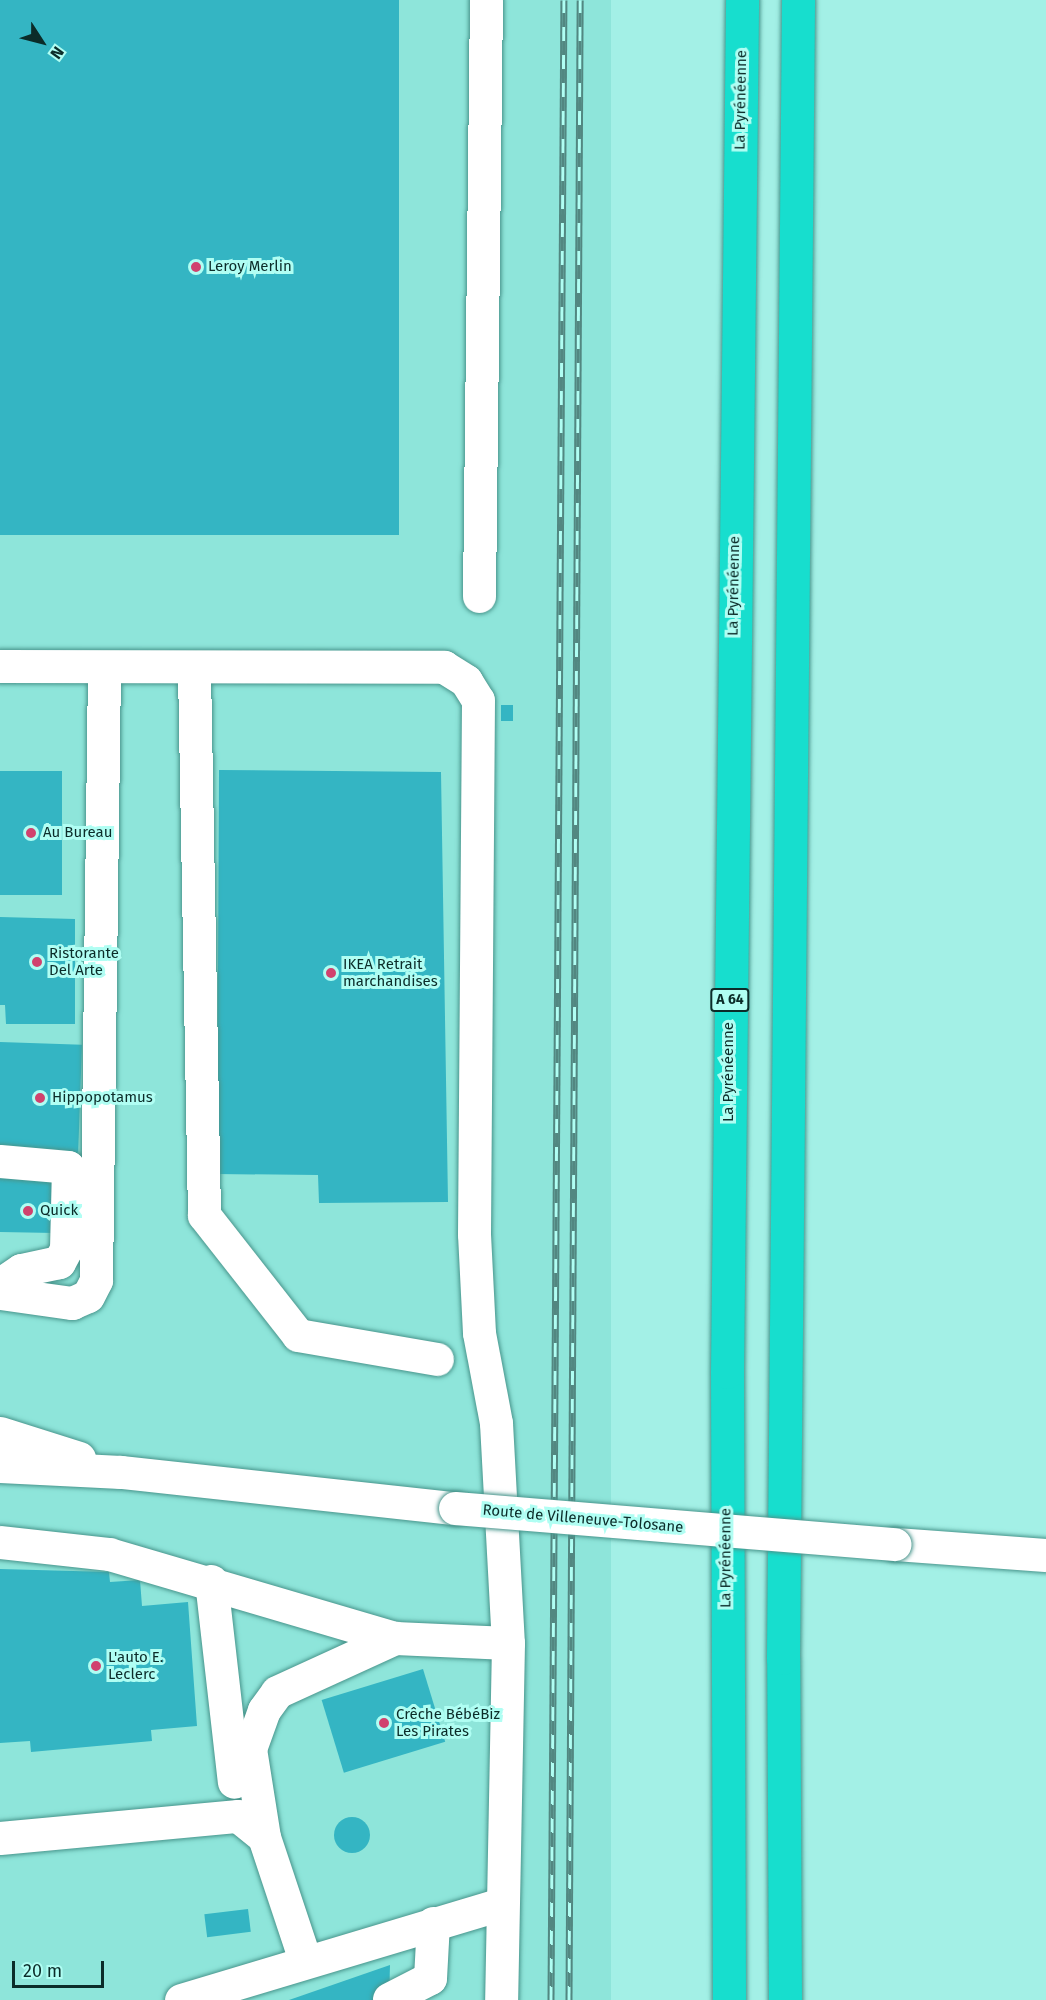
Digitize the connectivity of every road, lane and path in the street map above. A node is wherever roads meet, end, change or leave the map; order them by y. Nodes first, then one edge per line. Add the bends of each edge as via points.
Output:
1 (486, 0) edge
2 (742, 0) edge
3 (798, 0) edge
4 (479, 596) dead end
5 (0, 666) edge
6 (104, 667) junction
7 (194, 670) junction
8 (0, 1161) edge
9 (0, 1284) edge
10 (0, 1293) edge
11 (437, 1359) dead end
12 (0, 1433) edge
13 (0, 1466) edge
14 (121, 1472) junction
15 (0, 1542) edge
16 (1046, 1555) edge
17 (211, 1581) junction
18 (395, 1638) junction
19 (508, 1643) junction
20 (238, 1816) junction
21 (264, 1837) junction
22 (0, 1838) edge
23 (502, 1904) junction
24 (432, 1923) junction
25 (305, 1960) junction
26 (229, 1991) edge
27 (389, 1999) edge
28 (181, 2000) edge
29 (501, 2000) edge
30 (729, 2000) edge
31 (785, 2000) edge

1 - 4 street
2 - 30 highway, La Pyrénéenne / A 64 via 727,1372
3 - 31 highway via 783,1612
5 - 6 street
6 - 7 street
6 - 10 street via 96,1280 88,1296 72,1303
7 - 11 street via 204,1215 298,1335
7 - 19 street via 444,667 466,681 478,700 474,1234 479,1333 496,1423
8 - 9 street via 68,1167 66,1249 59,1262 21,1270
12 - 14 street, Route de Villeneuve-Tolosane
13 - 14 street, Route de Villeneuve-Tolosane
14 - 16 street, Route de Villeneuve-Tolosane, bridge via 455,1508
15 - 17 street via 109,1554
17 - 18 street
17 - 20 street
18 - 19 street
18 - 21 street via 277,1692 264,1710 250,1749
19 - 23 street
20 - 21 street
20 - 22 street
21 - 25 street
23 - 24 street
23 - 29 street
24 - 25 street
24 - 27 street via 430,1978
25 - 26 street
26 - 28 street

